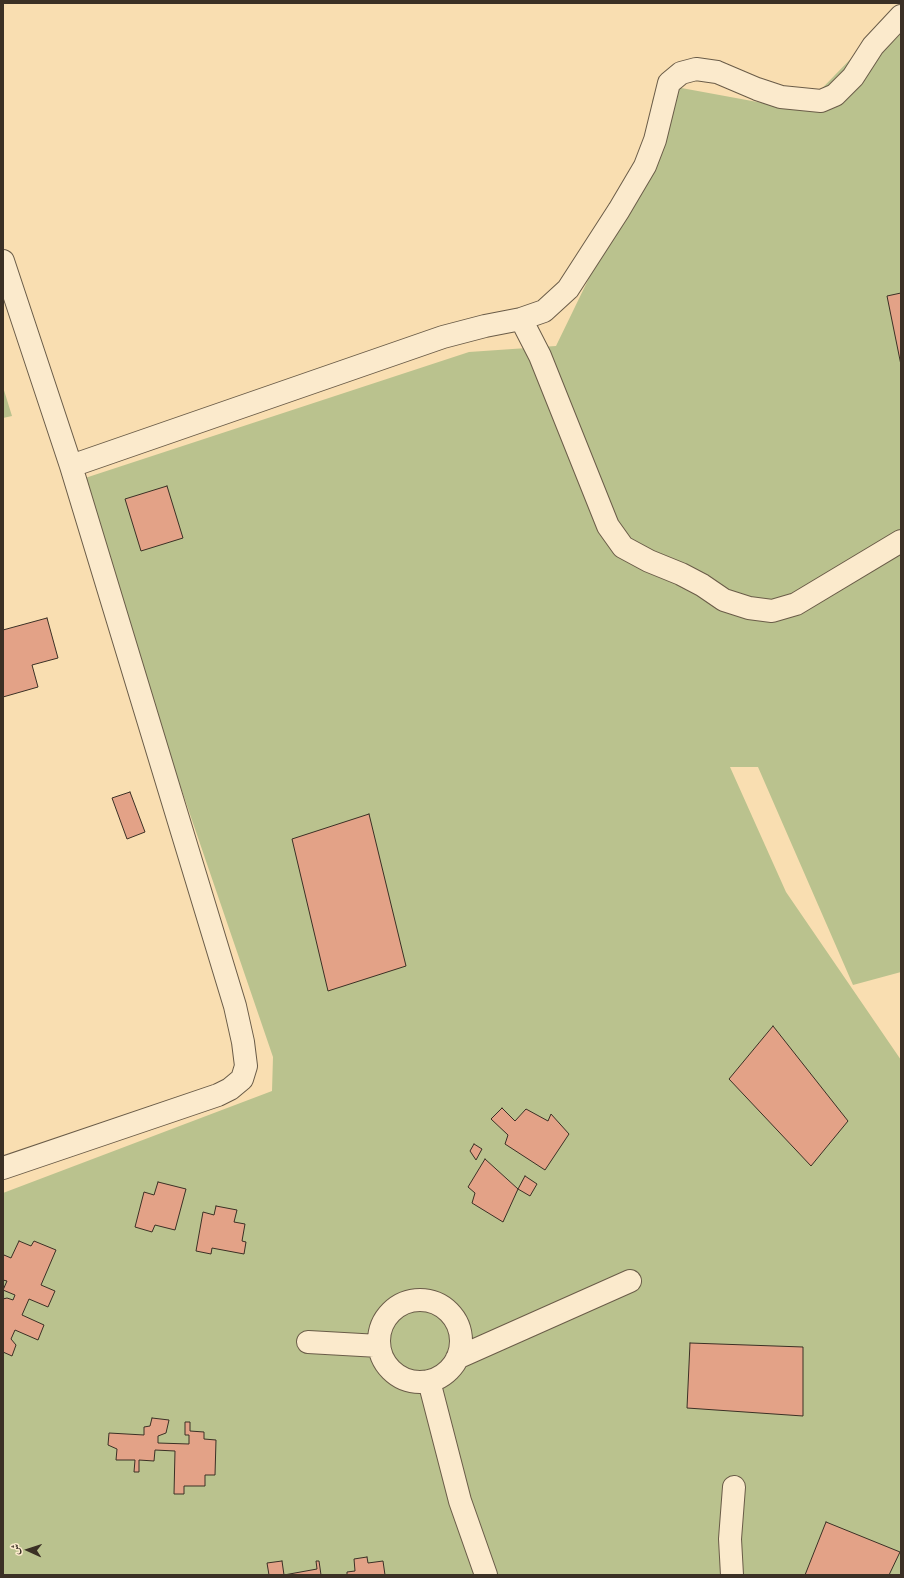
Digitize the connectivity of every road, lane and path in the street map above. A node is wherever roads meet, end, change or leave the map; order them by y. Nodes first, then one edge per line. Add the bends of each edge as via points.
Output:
1 (901, 16) edge
2 (3, 261) edge
3 (521, 318) junction
4 (71, 466) junction
5 (901, 541) edge
6 (3, 1168) edge
7 (630, 1281) dead end
8 (308, 1342) dead end
9 (379, 1346) junction
10 (457, 1358) junction
11 (429, 1381) junction
12 (734, 1487) dead end
13 (486, 1575) edge
14 (732, 1575) edge

1 - 3 street via 873,46 853,77 835,95 821,101 781,97 717,72 696,70 681,73 669,83 655,140 645,166 568,289 544,311
2 - 4 street
3 - 4 street via 443,337
3 - 5 street via 540,356 608,526 624,547 686,577 724,600 749,608 772,611 796,604
4 - 6 street via 235,1006 246,1066 242,1078 230,1089 218,1095
7 - 10 street
8 - 9 street
9 - 10 street via 381,1327 391,1311 408,1302 426,1300 443,1307 456,1321 461,1339
9 - 11 street via 382,1357 396,1375 412,1382
10 - 11 street via 450,1369
11 - 13 street via 460,1501
12 - 14 street via 730,1539

